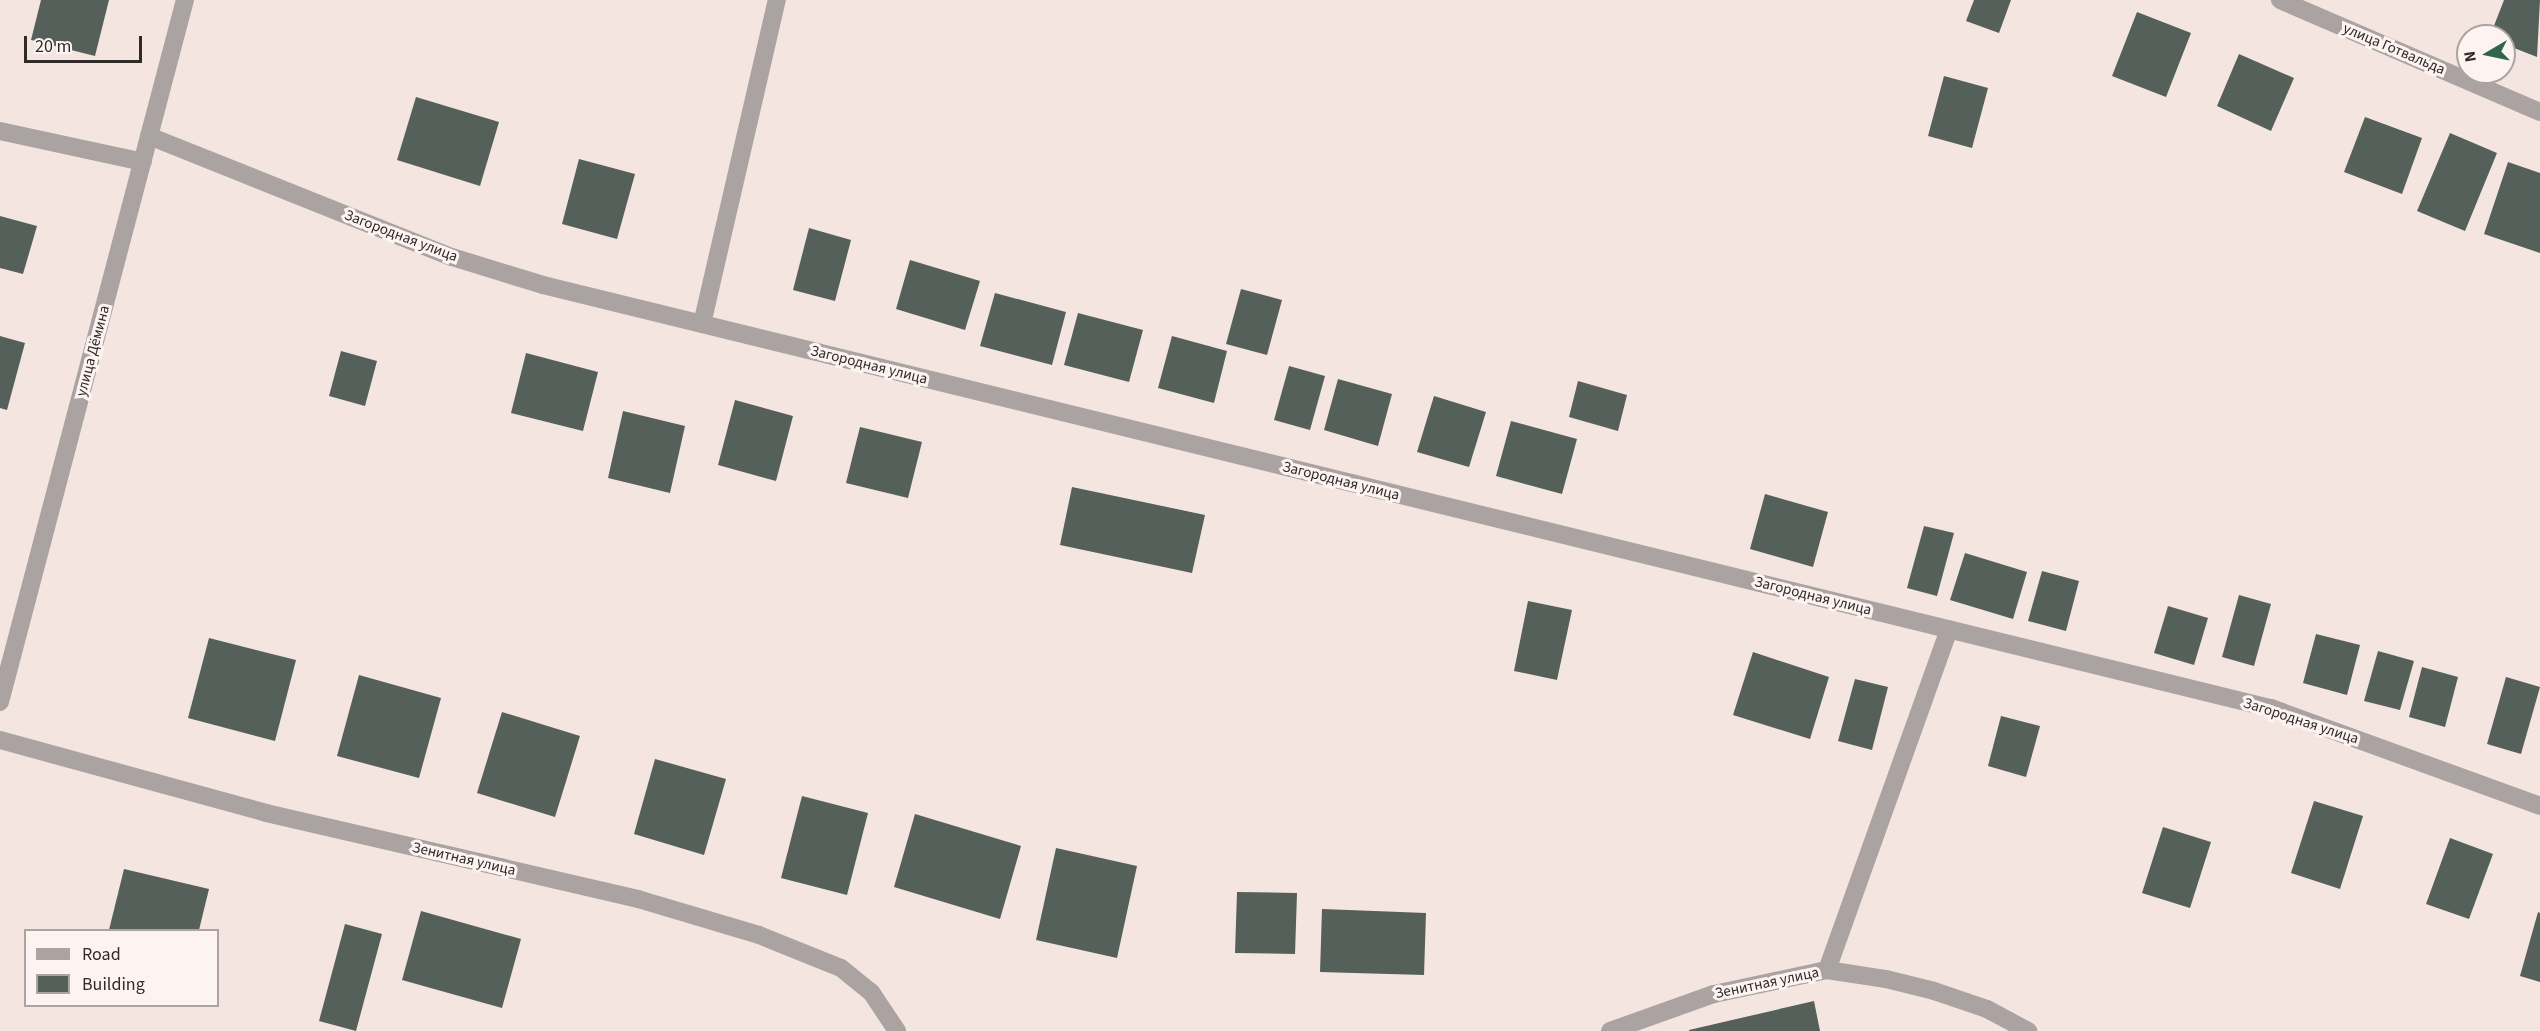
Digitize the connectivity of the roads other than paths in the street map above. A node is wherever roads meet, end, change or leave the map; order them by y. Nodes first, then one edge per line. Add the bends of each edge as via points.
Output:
1 (185, 0) edge
2 (777, 0) edge
3 (2280, 0) edge
4 (2540, 112) edge
5 (0, 131) edge
6 (149, 136) junction
7 (143, 162) junction
8 (702, 324) junction
9 (1949, 629) junction
10 (0, 702) edge
11 (0, 740) edge
12 (2540, 806) edge
13 (1827, 970) junction
14 (897, 1031) edge
15 (1610, 1031) edge
16 (2028, 1031) edge

1 - 6 street, улица Дёмина
2 - 8 street
3 - 4 street, улица Готвальда
5 - 7 street
6 - 7 street, улица Дёмина
6 - 8 street, Загородная улица via 452,257 543,285
7 - 10 street, улица Дёмина
8 - 9 street, Загородная улица
9 - 12 street, Загородная улица via 2271,708
9 - 13 street
11 - 14 street, Зенитная улица via 266,813 639,899 759,934 841,968 871,992
13 - 15 street, Зенитная улица via 1713,994
13 - 16 street, Зенитная улица via 1934,991 1987,1010

